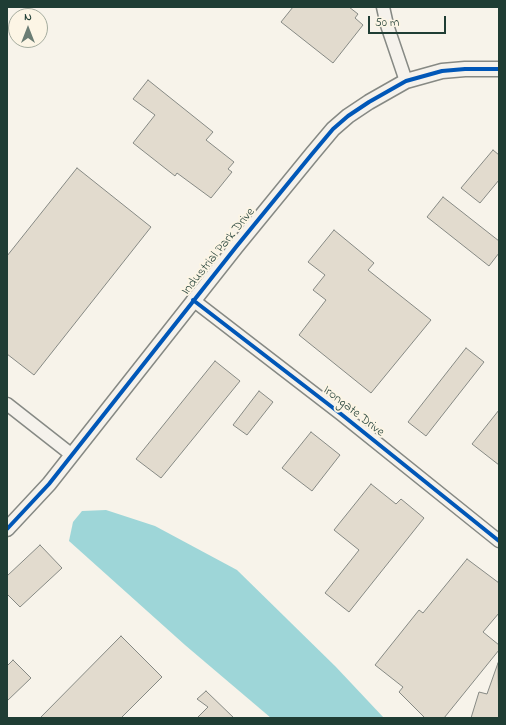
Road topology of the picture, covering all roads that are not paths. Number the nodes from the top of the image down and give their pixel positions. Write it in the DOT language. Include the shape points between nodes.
graph roads {
  1 [pos="383,7"];
  2 [pos="499,69"];
  3 [pos="406,81"];
  4 [pos="193,300"];
  5 [pos="7,404"];
  6 [pos="72,455"];
  7 [pos="7,529"];
  8 [pos="499,541"];
  1 -- 3 [label="street"];
  2 -- 3 [label="street, Industrial Park Drive" via="442,71"];
  3 -- 4 [label="street, Industrial Park Drive" via="369,102 333,129"];
  4 -- 6 [label="street, Industrial Park Drive"];
  4 -- 8 [label="street, Irongate Drive"];
  5 -- 6 [label="street"];
  6 -- 7 [label="street, Industrial Park Drive"];
}
